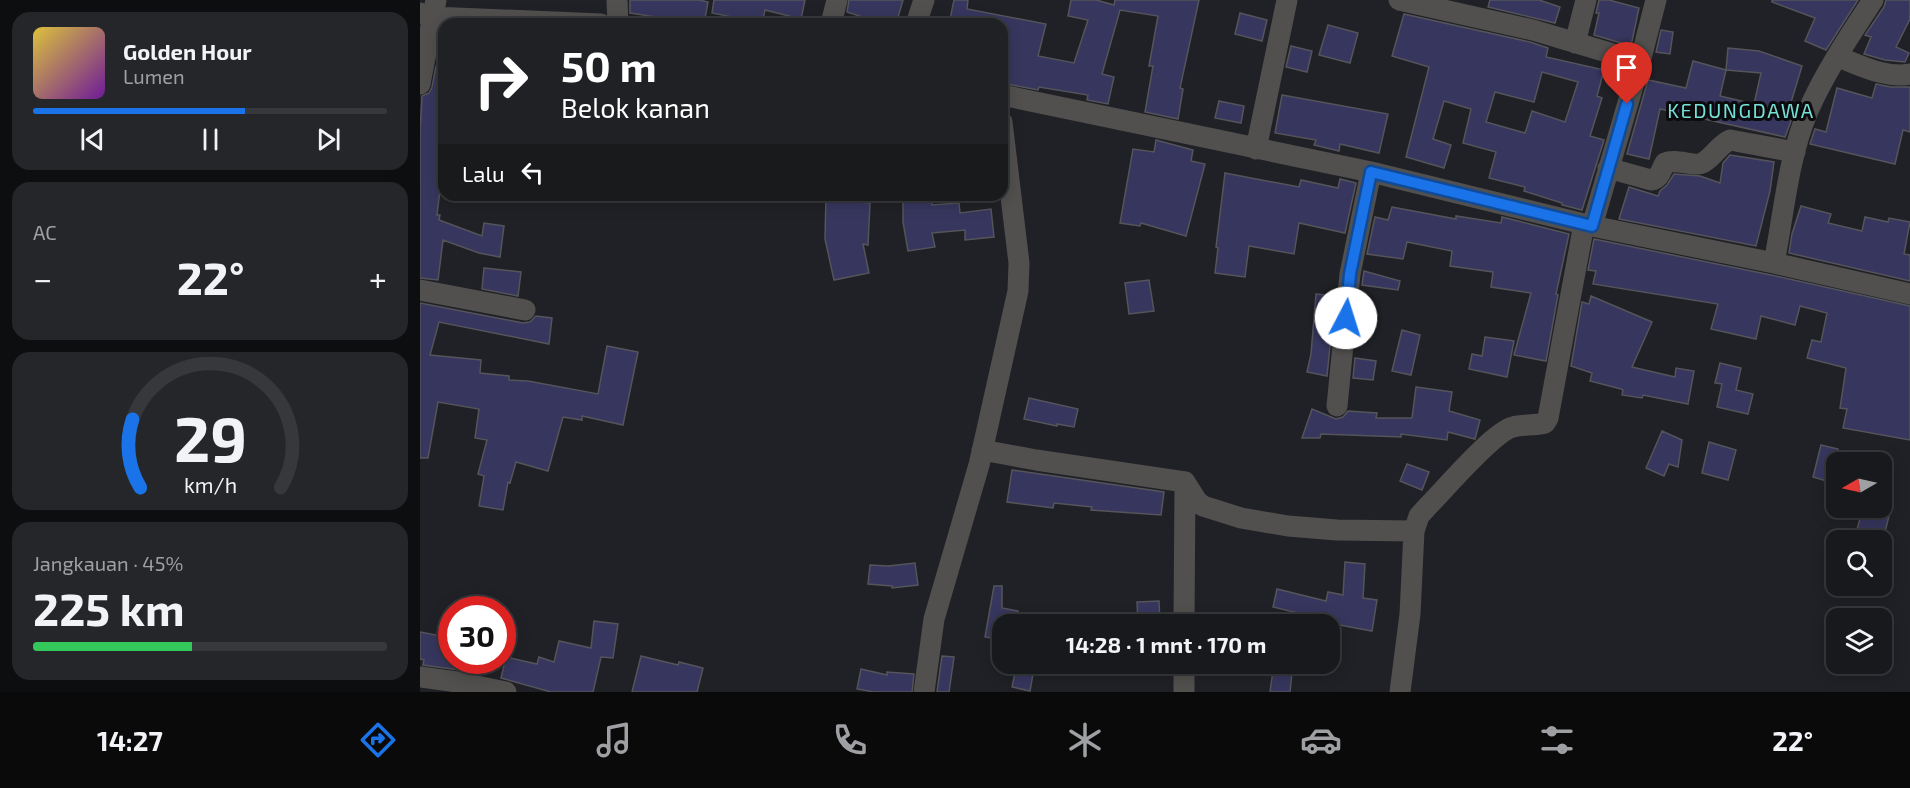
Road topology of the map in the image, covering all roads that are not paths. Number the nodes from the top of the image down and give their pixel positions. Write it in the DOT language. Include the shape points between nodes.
graph roads {
  1 [pos="617,0"];
  2 [pos="837,0"];
  3 [pos="924,0"];
  4 [pos="1287,0"];
  5 [pos="1399,0"];
  6 [pos="1586,0"];
  7 [pos="1656,0"];
  8 [pos="1873,0"];
  9 [pos="430,10"];
  10 [pos="528,18"];
  11 [pos="618,18"];
  12 [pos="832,18"];
  13 [pos="918,18"];
  14 [pos="1575,43"];
  15 [pos="1838,57"];
  16 [pos="1640,62"];
  17 [pos="1910,74"];
  18 [pos="420,84"];
  19 [pos="1008,96"];
  20 [pos="1256,149"];
  21 [pos="1795,152"];
  22 [pos="1608,168"];
  23 [pos="1008,172"];
  24 [pos="1371,172"];
  25 [pos="1588,225"];
  26 [pos="1774,262"];
  27 [pos="420,290"];
  28 [pos="1910,294"];
  29 [pos="525,310"];
  30 [pos="1337,406"];
  31 [pos="982,450"];
  32 [pos="1185,482"];
  33 [pos="1414,531"];
  34 [pos="1184,614"];
  35 [pos="1184,674"];
  36 [pos="420,677"];
  37 [pos="506,692"];
  38 [pos="924,692"];
  39 [pos="1184,692"];
  40 [pos="1400,692"];
  1 -- 11 [label="street"];
  2 -- 12 [label="street"];
  3 -- 13 [label="street"];
  4 -- 20 [label="street"];
  5 -- 14 [label="street"];
  6 -- 14 [label="street"];
  7 -- 16 [label="street"];
  8 -- 15 [label="street"];
  9 -- 10 [label="street"];
  9 -- 18 [label="street"];
  14 -- 16 [label="street"];
  15 -- 17 [label="street" via="1886,74"];
  15 -- 21 [label="street" via="1808,112"];
  16 -- 22 [label="street"];
  19 -- 20 [label="street"];
  20 -- 24 [label="street"];
  21 -- 22 [label="street" via="1730,140 1700,164 1665,163 1655,179"];
  21 -- 26 [label="street"];
  22 -- 25 [label="street"];
  23 -- 31 [label="street" via="1019,263 1018,291"];
  24 -- 25 [label="street"];
  24 -- 30 [label="street" via="1350,274"];
  25 -- 26 [label="street"];
  25 -- 33 [label="street" via="1548,418 1540,425 1512,427 1495,437 1419,516"];
  26 -- 28 [label="street"];
  27 -- 29 [label="street"];
  31 -- 32 [label="street"];
  31 -- 38 [label="street" via="934,619"];
  32 -- 33 [label="street" via="1203,506 1241,518 1337,530"];
  32 -- 34 [label="street"];
  33 -- 40 [label="street" via="1410,614"];
  35 -- 39 [label="street"];
  36 -- 37 [label="street"];
}
